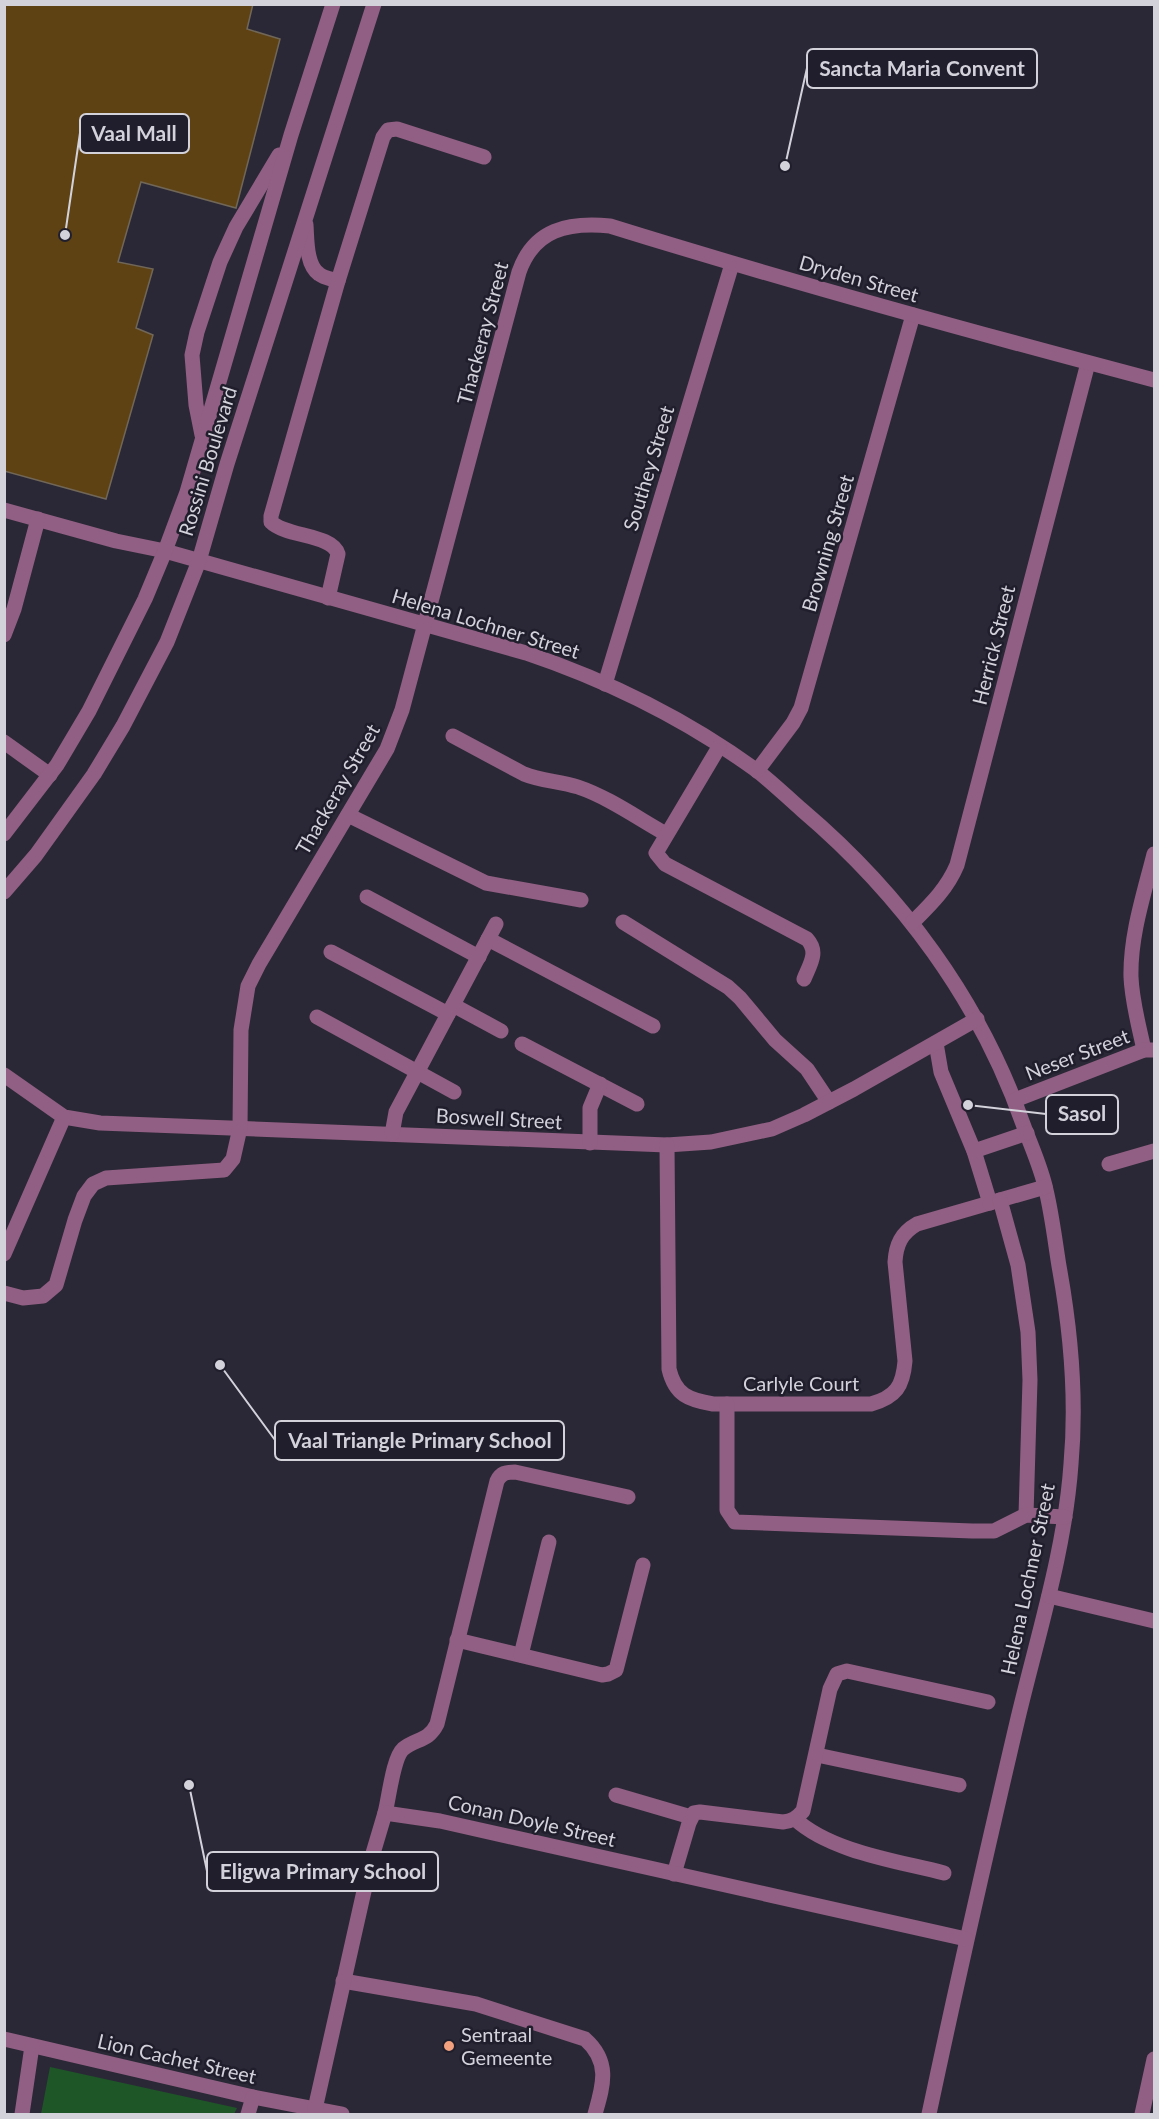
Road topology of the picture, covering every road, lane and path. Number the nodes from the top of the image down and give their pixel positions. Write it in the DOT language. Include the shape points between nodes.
graph roads {
  1 [pos="333,4"];
  2 [pos="374,4"];
  3 [pos="291,135"];
  4 [pos="484,157"];
  5 [pos="305,219"];
  6 [pos="553,232"];
  7 [pos="732,264"];
  8 [pos="338,281"];
  9 [pos="913,315"];
  10 [pos="1088,363"];
  11 [pos="1155,380"];
  12 [pos="202,438"];
  13 [pos="4,510"];
  14 [pos="38,519"];
  15 [pos="165,551"];
  16 [pos="199,561"];
  17 [pos="328,598"];
  18 [pos="425,626"];
  19 [pos="4,635"];
  20 [pos="605,684"];
  21 [pos="453,736"];
  22 [pos="4,742"];
  23 [pos="719,747"];
  24 [pos="757,771"];
  25 [pos="50,775"];
  26 [pos="348,815"];
  27 [pos="4,834"];
  28 [pos="666,834"];
  29 [pos="1155,854"];
  30 [pos="4,892"];
  31 [pos="367,897"];
  32 [pos="581,900"];
  33 [pos="622,922"];
  34 [pos="912,923"];
  35 [pos="496,924"];
  36 [pos="488,939"];
  37 [pos="331,952"];
  38 [pos="478,957"];
  39 [pos="804,978"];
  40 [pos="450,1010"];
  41 [pos="317,1017"];
  42 [pos="977,1019"];
  43 [pos="652,1026"];
  44 [pos="501,1031"];
  45 [pos="936,1043"];
  46 [pos="522,1044"];
  47 [pos="1150,1050"];
  48 [pos="417,1072"];
  49 [pos="4,1075"];
  50 [pos="600,1084"];
  51 [pos="454,1092"];
  52 [pos="1015,1100"];
  53 [pos="829,1102"];
  54 [pos="637,1104"];
  55 [pos="64,1117"];
  56 [pos="240,1128"];
  57 [pos="1027,1133"];
  58 [pos="392,1134"];
  59 [pos="590,1143"];
  60 [pos="667,1145"];
  61 [pos="974,1151"];
  62 [pos="1155,1151"];
  63 [pos="1109,1164"];
  64 [pos="1046,1187"];
  65 [pos="995,1202"];
  66 [pos="4,1254"];
  67 [pos="4,1293"];
  68 [pos="727,1404"];
  69 [pos="628,1497"];
  70 [pos="1026,1515"];
  71 [pos="1065,1517"];
  72 [pos="549,1542"];
  73 [pos="643,1565"];
  74 [pos="1049,1596"];
  75 [pos="1155,1621"];
  76 [pos="458,1640"];
  77 [pos="521,1655"];
  78 [pos="988,1702"];
  79 [pos="817,1755"];
  80 [pos="959,1785"];
  81 [pos="616,1795"];
  82 [pos="385,1813"];
  83 [pos="691,1816"];
  84 [pos="795,1819"];
  85 [pos="944,1873"];
  86 [pos="674,1874"];
  87 [pos="966,1939"];
  88 [pos="343,1981"];
  89 [pos="4,2039"];
  90 [pos="32,2046"];
  91 [pos="1155,2059"];
  92 [pos="253,2097"];
  93 [pos="315,2109"];
  94 [pos="22,2115"];
  95 [pos="248,2115"];
  96 [pos="342,2115"];
  97 [pos="595,2115"];
  98 [pos="929,2115"];
  99 [pos="1142,2115"];
  1 -- 3 [label="street, Rossini Boulevard"];
  2 -- 5 [label="street, Rossini Boulevard"];
  3 -- 12 [label="street, Rossini Boulevard"];
  3 -- 12 [label="street" via="236,227 197,332 192,356"];
  4 -- 8 [label="street" via="397,129 388,130"];
  5 -- 8 [label="street" via="314,268"];
  5 -- 16 [label="street, Rossini Boulevard"];
  6 -- 7 [label="street, Dryden Street" via="570,226 610,226"];
  6 -- 18 [label="street, Thackeray Street" via="530,249 519,272"];
  7 -- 9 [label="street, Dryden Street"];
  7 -- 20 [label="street, Southey Street"];
  8 -- 17 [label="street" via="271,516 271,522 280,528 328,543 337,550"];
  9 -- 10 [label="street, Dryden Street"];
  9 -- 24 [label="street, Browning Street" via="801,708"];
  10 -- 11 [label="street, Dryden Street"];
  10 -- 34 [label="street, Herrick Street" via="957,865 938,897"];
  12 -- 15 [label="street, Rossini Boulevard"];
  13 -- 14 [label="street, Helena Lochner Street"];
  14 -- 15 [label="street, Helena Lochner Street"];
  14 -- 19 [label="street"];
  15 -- 16 [label="street, Helena Lochner Street"];
  15 -- 25 [label="street, Rossini Boulevard" via="90,711"];
  16 -- 17 [label="street, Helena Lochner Street"];
  16 -- 30 [label="street, Rossini Boulevard" via="167,642 123,726 43,846"];
  17 -- 18 [label="street, Helena Lochner Street"];
  18 -- 20 [label="street, Helena Lochner Street" via="526,653"];
  18 -- 26 [label="street, Thackeray Street" via="387,749"];
  20 -- 23 [label="street, Helena Lochner Street"];
  21 -- 28 [label="street" via="535,779 587,791"];
  22 -- 25 [label="street"];
  23 -- 24 [label="street, Helena Lochner Street"];
  23 -- 28 [label="street"];
  24 -- 34 [label="street, Helena Lochner Street" via="869,872"];
  25 -- 27 [label="street, Rossini Boulevard"];
  26 -- 32 [label="street" via="486,883"];
  26 -- 56 [label="street, Thackeray Street" via="249,986 241,1030"];
  28 -- 39 [label="street" via="656,853 661,861 807,939 814,950"];
  29 -- 47 [label="street" via="1132,952 1131,977 1133,1001"];
  31 -- 38 [label="street"];
  33 -- 53 [label="street" via="728,987 807,1069"];
  34 -- 42 [label="street, Helena Lochner Street"];
  35 -- 36 [label="street"];
  36 -- 38 [label="street"];
  36 -- 43 [label="street"];
  37 -- 40 [label="street"];
  38 -- 40 [label="street"];
  40 -- 44 [label="street"];
  40 -- 48 [label="street"];
  41 -- 48 [label="street"];
  42 -- 45 [label="street, Boswell Street"];
  42 -- 52 [label="street, Helena Lochner Street"];
  45 -- 53 [label="street, Boswell Street"];
  45 -- 61 [label="street" via="941,1072"];
  46 -- 50 [label="street"];
  47 -- 52 [label="street, Neser Street"];
  48 -- 51 [label="street"];
  48 -- 58 [label="street" via="396,1112"];
  49 -- 55 [label="street, Boswell Street"];
  50 -- 54 [label="street"];
  50 -- 59 [label="street" via="590,1108"];
  52 -- 57 [label="street, Helena Lochner Street"];
  53 -- 60 [label="street, Boswell Street" via="763,1131 711,1142"];
  55 -- 56 [label="street, Boswell Street" via="100,1123"];
  55 -- 66 [label="street"];
  56 -- 58 [label="street, Boswell Street"];
  56 -- 67 [label="street, Thackeray Street" via="233,1159 224,1170 106,1178 93,1184 75,1220 56,1285 43,1296 23,1298"];
  57 -- 61 [label="street"];
  57 -- 64 [label="street, Helena Lochner Street"];
  58 -- 59 [label="street, Boswell Street"];
  59 -- 60 [label="street, Boswell Street"];
  60 -- 68 [label="street, Carlyle Court" via="669,1369 683,1395 701,1402"];
  61 -- 65 [label="street"];
  62 -- 63 [label="street"];
  64 -- 65 [label="street, Carlyle Court"];
  64 -- 71 [label="street, Helena Lochner Street" via="1073,1365 1072,1463"];
  65 -- 68 [label="street, Carlyle Court" via="917,1224 900,1239 895,1262 905,1361 904,1376 893,1394 871,1404"];
  65 -- 70 [label="street" via="1018,1265 1028,1332"];
  68 -- 70 [label="street" via="727,1510 735,1522 994,1531"];
  69 -- 76 [label="street" via="515,1472 500,1476"];
  70 -- 71 [label="street"];
  71 -- 74 [label="street, Helena Lochner Street"];
  72 -- 77 [label="street"];
  73 -- 77 [label="street" via="616,1670 602,1675"];
  74 -- 75 [label="street"];
  74 -- 87 [label="street, Helena Lochner Street"];
  76 -- 77 [label="street"];
  76 -- 82 [label="street" via="436,1724 430,1735 399,1755"];
  78 -- 79 [label="street" via="841,1671 830,1689"];
  79 -- 80 [label="street"];
  79 -- 84 [label="street" via="802,1811"];
  81 -- 83 [label="street"];
  82 -- 86 [label="street, Conan Doyle Street" via="440,1821"];
  82 -- 88 [label="street"];
  83 -- 84 [label="street" via="700,1812 783,1822"];
  83 -- 86 [label="street"];
  84 -- 85 [label="street" via="838,1845"];
  86 -- 87 [label="street, Conan Doyle Street"];
  87 -- 98 [label="street, Helena Lochner Street"];
  88 -- 93 [label="street"];
  88 -- 97 [label="street" via="476,2004 585,2039 597,2053 604,2072"];
  89 -- 90 [label="street, Lion Cachet Street"];
  90 -- 92 [label="street, Lion Cachet Street"];
  90 -- 94 [label="street"];
  91 -- 99 [label="street"];
  92 -- 93 [label="street, Lion Cachet Street"];
  92 -- 95 [label="street"];
  93 -- 96 [label="street, Lion Cachet Street"];
}
